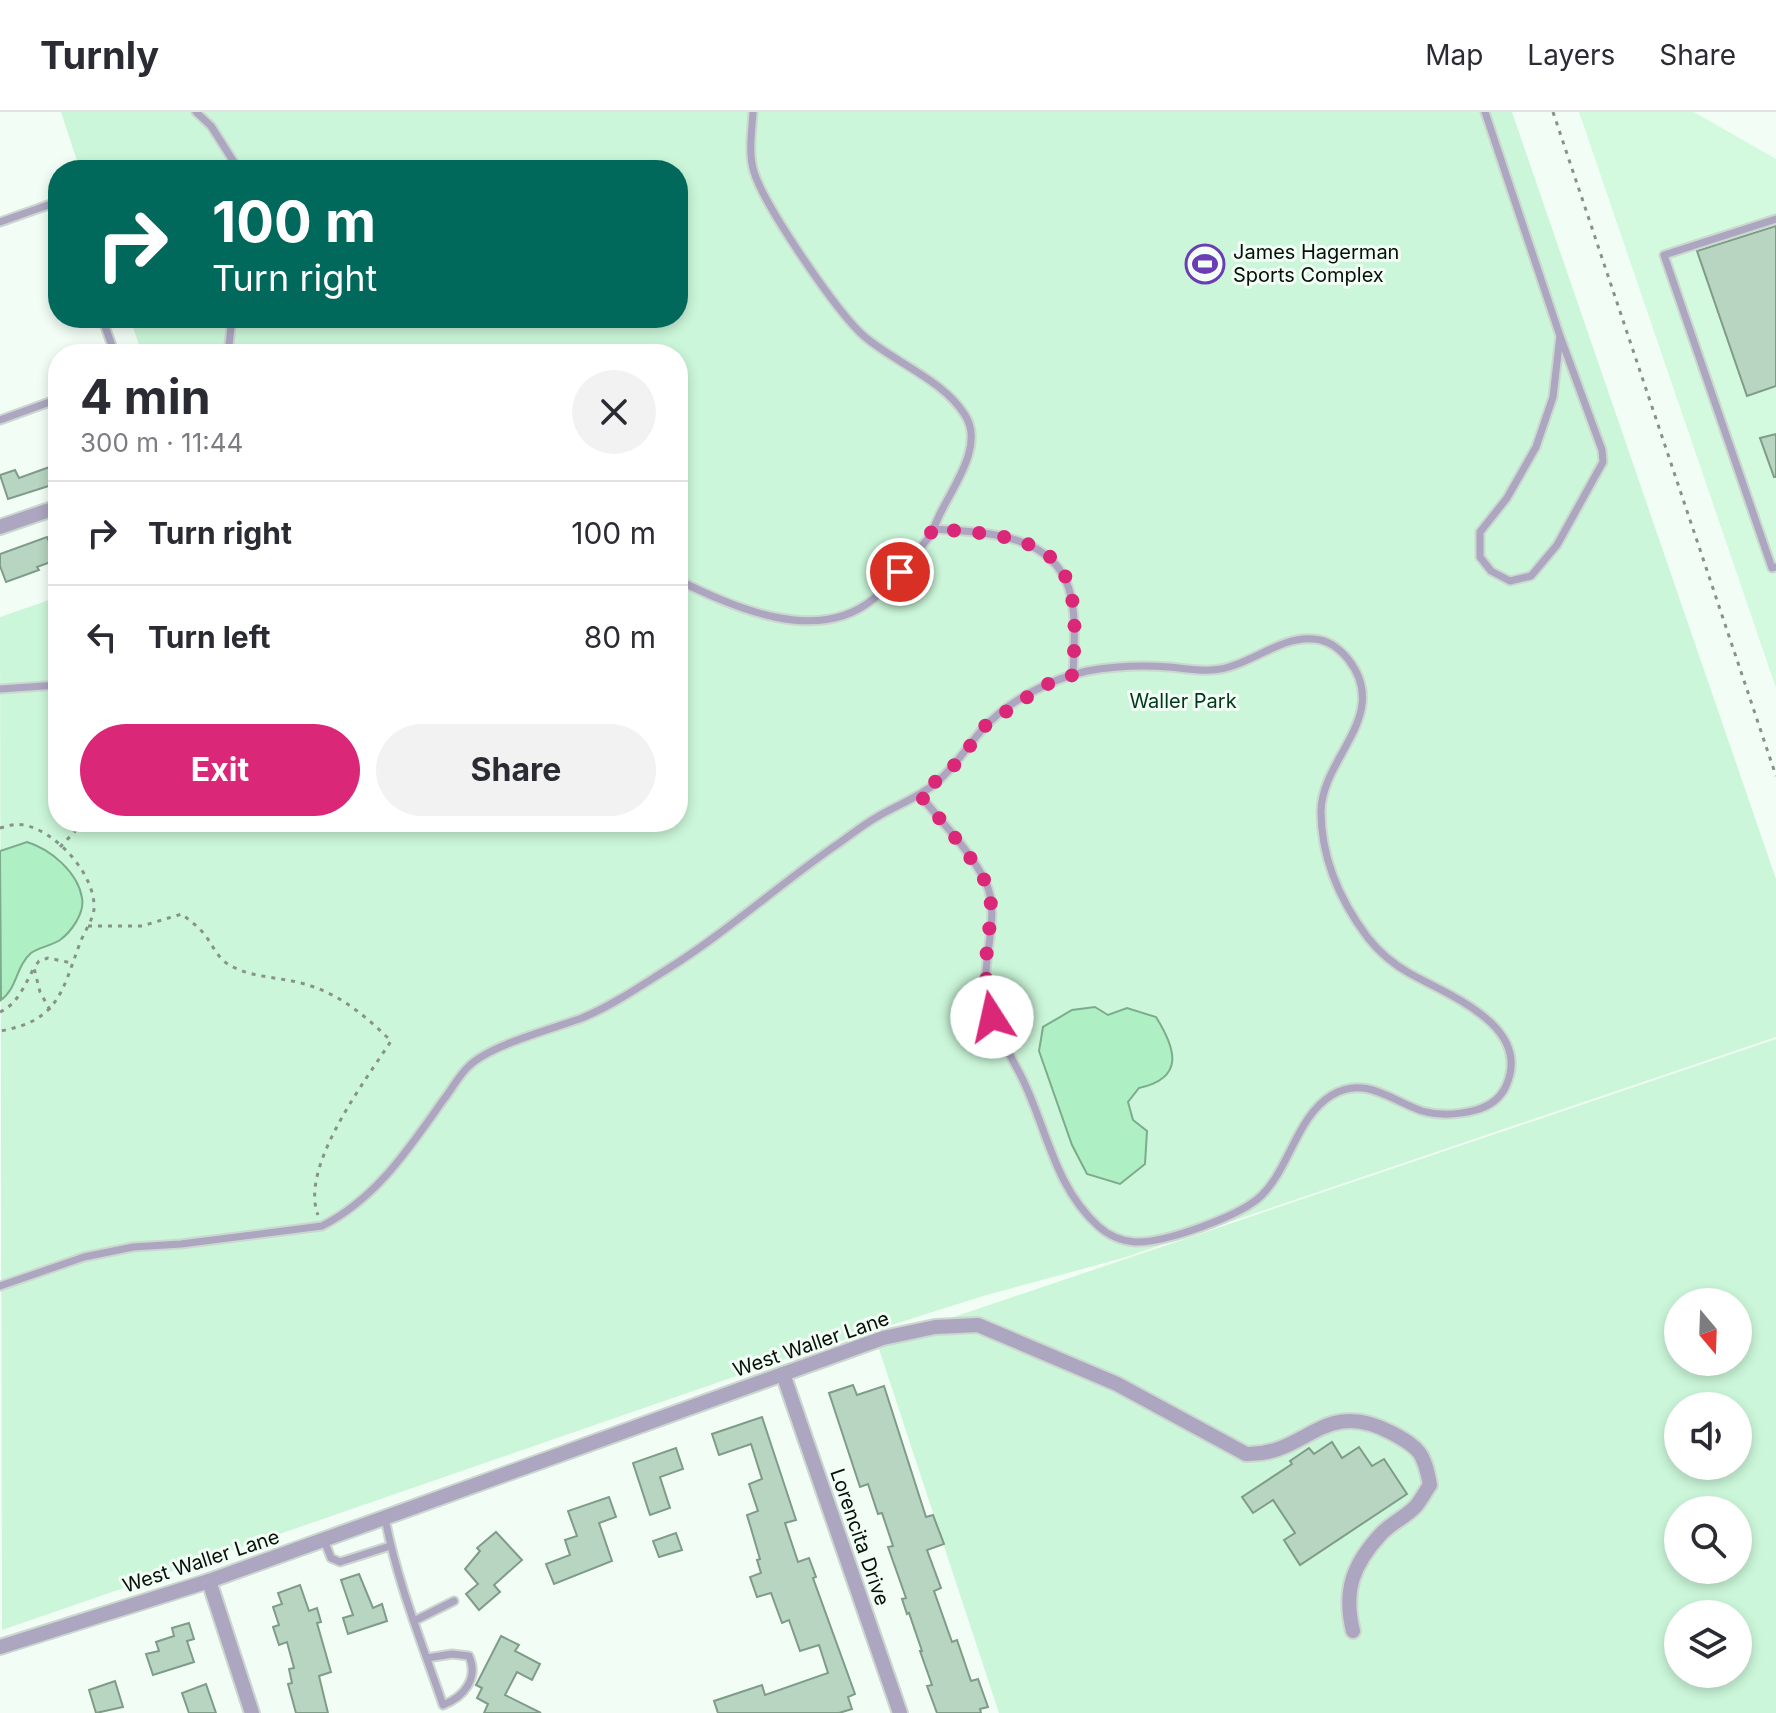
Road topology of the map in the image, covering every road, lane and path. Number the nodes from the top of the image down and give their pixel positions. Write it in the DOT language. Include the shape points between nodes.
graph roads {
  1 [pos="196,112"];
  2 [pos="753,112"];
  3 [pos="1485,112"];
  4 [pos="1553,112"];
  5 [pos="233,160"];
  6 [pos="48,207"];
  7 [pos="1776,219"];
  8 [pos="0,222"];
  9 [pos="1560,336"];
  10 [pos="48,403"];
  11 [pos="0,420"];
  12 [pos="48,510"];
  13 [pos="0,527"];
  14 [pos="933,529"];
  15 [pos="1776,567"];
  16 [pos="688,584"];
  17 [pos="1073,675"];
  18 [pos="48,686"];
  19 [pos="0,689"];
  20 [pos="1776,776"];
  21 [pos="920,795"];
  22 [pos="0,828"];
  23 [pos="74,832"];
  24 [pos="60,847"];
  25 [pos="88,926"];
  26 [pos="73,963"];
  27 [pos="34,968"];
  28 [pos="50,1010"];
  29 [pos="0,1012"];
  30 [pos="0,1031"];
  31 [pos="322,1226"];
  32 [pos="0,1286"];
  33 [pos="783,1374"];
  34 [pos="385,1518"];
  35 [pos="324,1540"];
  36 [pos="390,1546"];
  37 [pos="209,1581"];
  38 [pos="454,1601"];
  39 [pos="414,1621"];
  40 [pos="1353,1631"];
  41 [pos="0,1647"];
  42 [pos="427,1658"];
  43 [pos="252,1713"];
  44 [pos="900,1713"];
  1 -- 5 [label="lane"];
  2 -- 14 [label="lane" via="754,171 777,218 846,317 865,337 928,379 966,416 969,452"];
  3 -- 9 [label="lane"];
  4 -- 20 [label="path"];
  6 -- 8 [label="lane"];
  7 -- 15 [label="lane" via="1664,255 1772,568"];
  9 -- 9 [label="lane" via="1553,397 1536,447 1480,532 1480,557 1491,571 1510,581 1531,576 1557,545 1603,462"];
  10 -- 11 [label="lane"];
  12 -- 13 [label="street"];
  14 -- 16 [label="lane" via="889,586 842,616 792,620"];
  14 -- 17 [label="lane" via="1003,536 1050,557 1070,592"];
  17 -- 21 [label="lane" via="1045,685 985,726 958,762"];
  17 -- 21 [label="lane" via="1134,665 1215,671 1307,638 1337,647 1360,679 1363,700 1360,721 1324,790 1328,859 1347,907 1380,954 1496,1026 1511,1067 1505,1090 1492,1105 1450,1115 1415,1109 1376,1090 1344,1089 1325,1098 1257,1201 1220,1220 1158,1240 1134,1242 1104,1232 1063,1179 992,1017 985,973 989,890"];
  18 -- 19 [label="lane"];
  21 -- 31 [label="lane" via="880,814 661,974 590,1014 475,1061 389,1174 364,1200"];
  22 -- 24 [label="path" via="27,825 50,835"];
  23 -- 24 [label="path"];
  24 -- 25 [label="path" via="89,882 94,910"];
  25 -- 26 [label="path"];
  25 -- 31 [label="path" via="142,926 182,914 233,968 332,995 391,1041 341,1119 320,1164 315,1208"];
  26 -- 27 [label="path" via="48,958"];
  26 -- 28 [label="path"];
  27 -- 28 [label="path"];
  27 -- 29 [label="path" via="19,996"];
  28 -- 30 [label="path"];
  31 -- 32 [label="lane" via="133,1247 84,1257"];
  33 -- 34 [label="street, West Waller Lane"];
  33 -- 40 [label="street, West Waller Lane" via="883,1338 978,1325 1117,1384 1246,1454 1289,1446 1322,1426 1346,1420 1383,1428 1416,1446 1430,1485 1416,1506 1381,1533 1349,1583"];
  33 -- 44 [label="street, Lorencita Drive"];
  34 -- 35 [label="street, West Waller Lane"];
  34 -- 36 [label="lane"];
  35 -- 36 [label="lane" via="331,1558 340,1562"];
  35 -- 37 [label="street, West Waller Lane"];
  36 -- 39 [label="lane"];
  37 -- 41 [label="street, West Waller Lane"];
  37 -- 43 [label="street"];
  38 -- 39 [label="lane"];
  39 -- 42 [label="lane"];
  42 -- 42 [label="lane" via="443,1705 457,1700 470,1682 474,1667 469,1656"];
}
